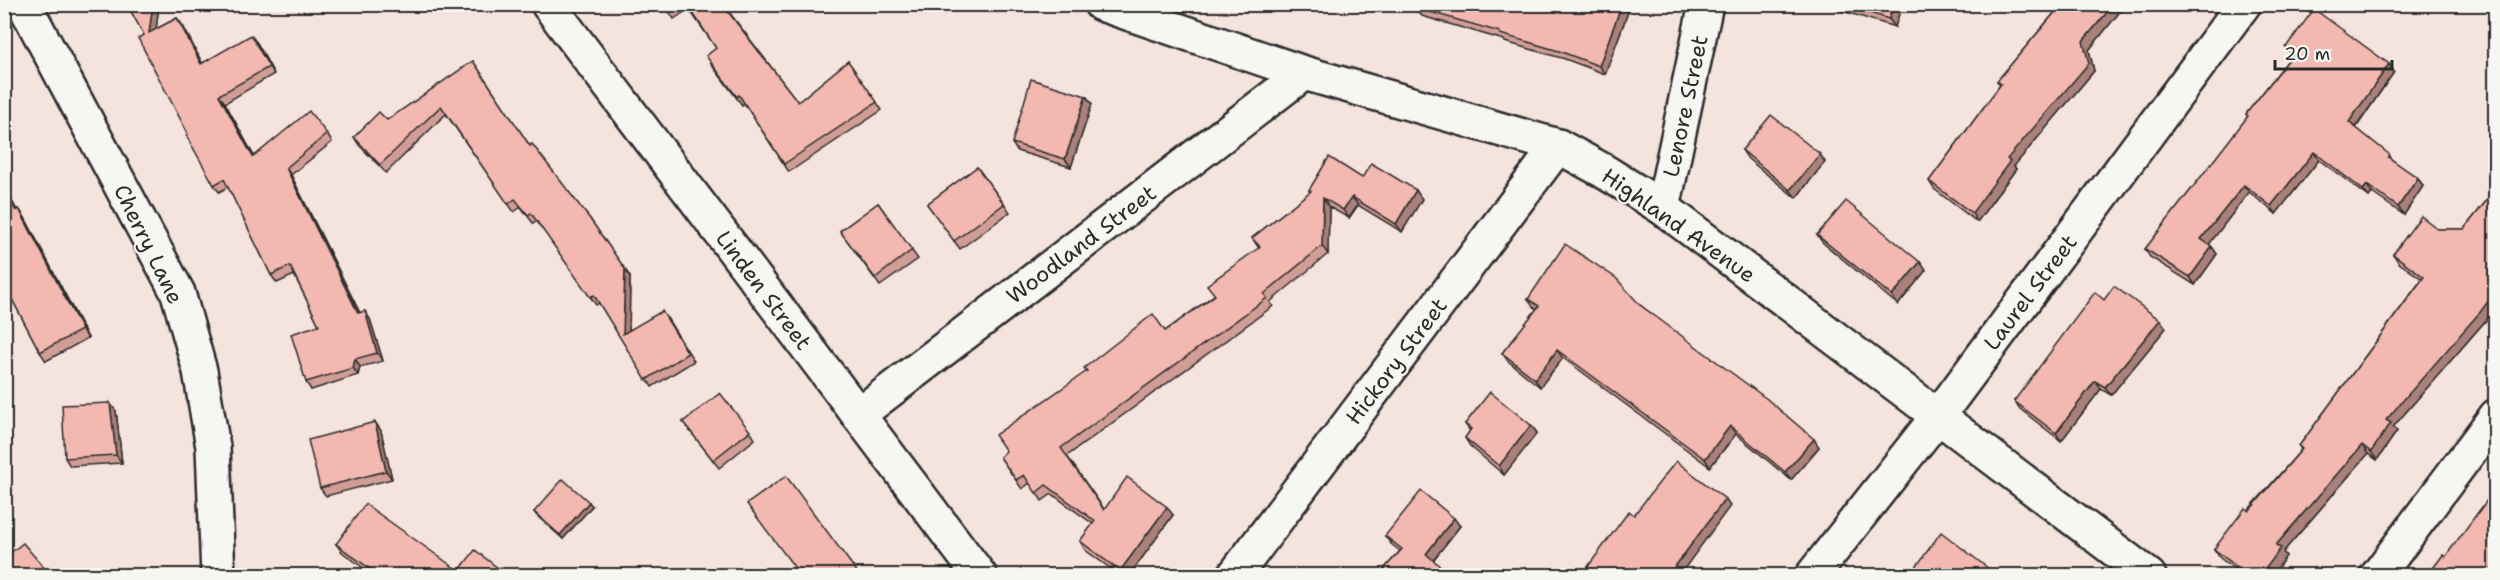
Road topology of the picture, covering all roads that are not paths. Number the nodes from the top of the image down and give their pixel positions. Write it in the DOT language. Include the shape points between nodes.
graph roads {
  1 [pos="24,4"];
  2 [pos="548,4"];
  3 [pos="1101,4"];
  4 [pos="1706,4"];
  5 [pos="2244,4"];
  6 [pos="1304,73"];
  7 [pos="1558,146"];
  8 [pos="1663,208"];
  9 [pos="858,415"];
  10 [pos="1938,416"];
  11 [pos="2496,416"];
  12 [pos="218,576"];
  13 [pos="980,576"];
  14 [pos="1234,576"];
  15 [pos="1812,576"];
  16 [pos="2149,576"];
  17 [pos="2377,576"];
  1 -- 12 [label="street, Cherry Lane" via="178,293 200,371 213,447"];
  2 -- 9 [label="street, Linden Street"];
  3 -- 6 [label="street, Highland Avenue"];
  4 -- 8 [label="street, Lenore Street"];
  5 -- 10 [label="street, Laurel Street"];
  6 -- 7 [label="street, Highland Avenue"];
  6 -- 9 [label="street, Woodland Street"];
  7 -- 8 [label="street, Highland Avenue"];
  7 -- 14 [label="street, Hickory Street"];
  8 -- 10 [label="street, Highland Avenue"];
  9 -- 13 [label="street, Linden Street"];
  10 -- 15 [label="street, Laurel Street"];
  10 -- 16 [label="street, Highland Avenue"];
  11 -- 17 [label="street"];
}
